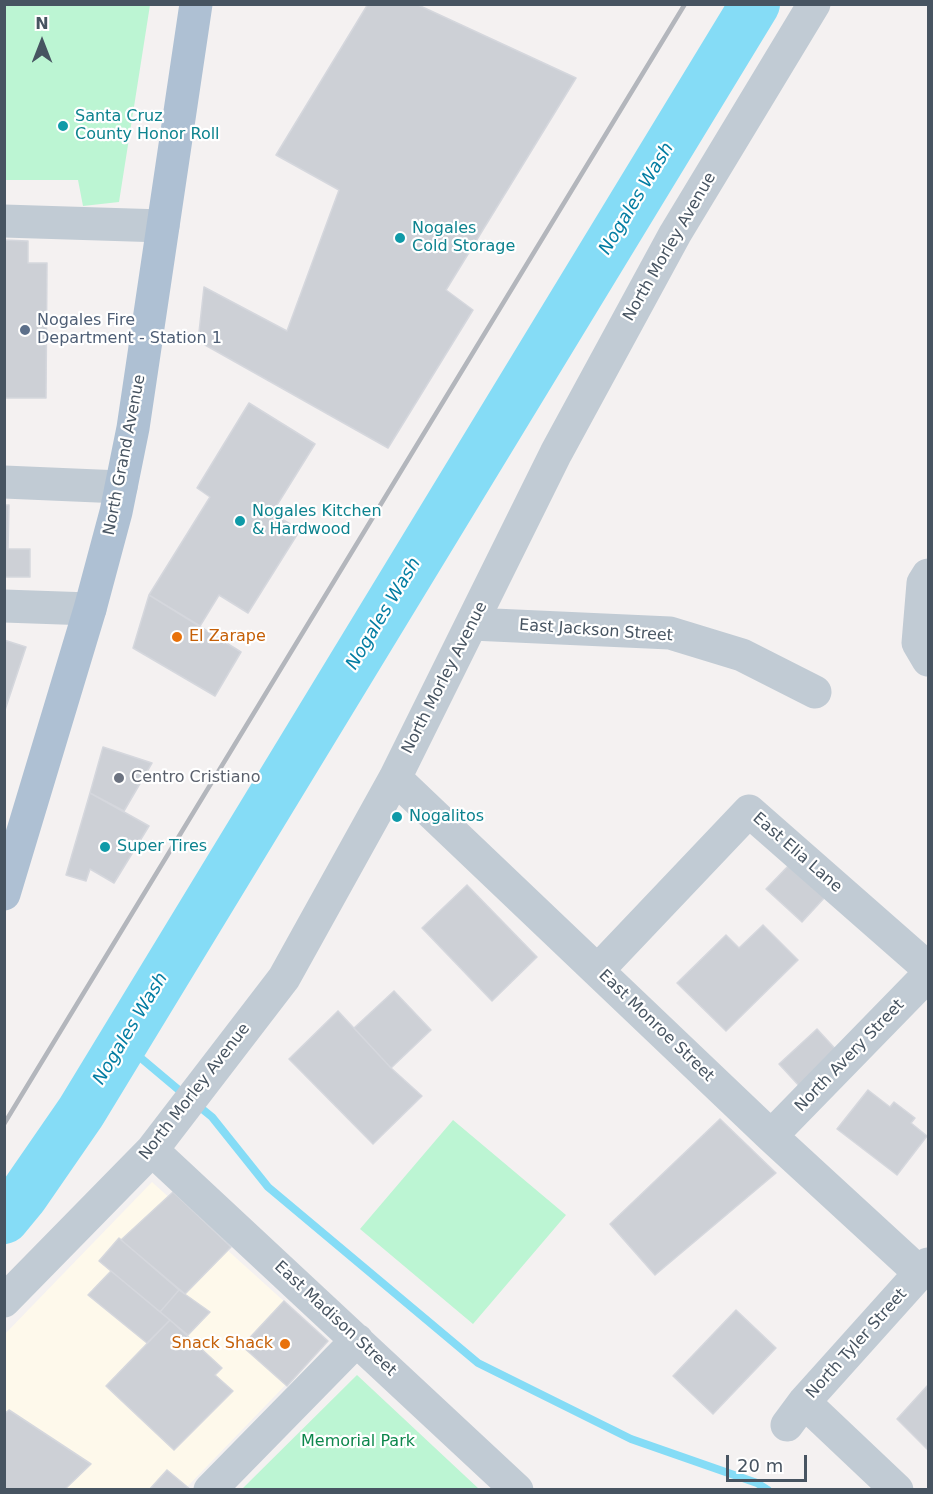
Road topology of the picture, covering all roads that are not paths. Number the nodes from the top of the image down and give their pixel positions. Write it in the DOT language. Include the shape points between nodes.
graph roads {
  1 [pos="196,4"];
  2 [pos="814,4"];
  3 [pos="4,221"];
  4 [pos="163,226"];
  5 [pos="4,482"];
  6 [pos="121,487"];
  7 [pos="928,574"];
  8 [pos="4,606"];
  9 [pos="90,609"];
  10 [pos="472,624"];
  11 [pos="928,660"];
  12 [pos="815,692"];
  13 [pos="395,778"];
  14 [pos="4,894"];
  15 [pos="928,968"];
  16 [pos="598,970"];
  17 [pos="928,975"];
  18 [pos="771,1136"];
  19 [pos="152,1150"];
  20 [pos="924,1269"];
  21 [pos="4,1301"];
  22 [pos="357,1340"];
  23 [pos="210,1490"];
  24 [pos="517,1490"];
  25 [pos="897,1490"];
  1 -- 4 [label="main road, North Grand Avenue"];
  2 -- 10 [label="street, North Morley Avenue" via="675,234 556,453"];
  3 -- 4 [label="street"];
  4 -- 6 [label="main road, North Grand Avenue"];
  5 -- 6 [label="street"];
  6 -- 9 [label="main road, North Grand Avenue"];
  7 -- 11 [label="street" via="923,583 918,643"];
  8 -- 9 [label="street"];
  9 -- 14 [label="main road, North Grand Avenue"];
  10 -- 12 [label="street, East Jackson Street" via="670,633 742,655"];
  10 -- 13 [label="street, North Morley Avenue"];
  13 -- 16 [label="street, East Monroe Street"];
  13 -- 19 [label="street, North Morley Avenue" via="284,978"];
  15 -- 16 [label="street, East Elia Lane" via="749,811"];
  16 -- 18 [label="street, East Monroe Street"];
  17 -- 18 [label="street, North Avery Street"];
  18 -- 20 [label="street, East Monroe Street"];
  19 -- 21 [label="street, North Morley Avenue"];
  19 -- 22 [label="street, East Madison Street"];
  20 -- 25 [label="street, North Tyler Street" via="796,1414"];
  22 -- 23 [label="street"];
  22 -- 24 [label="street, East Madison Street"];
}
